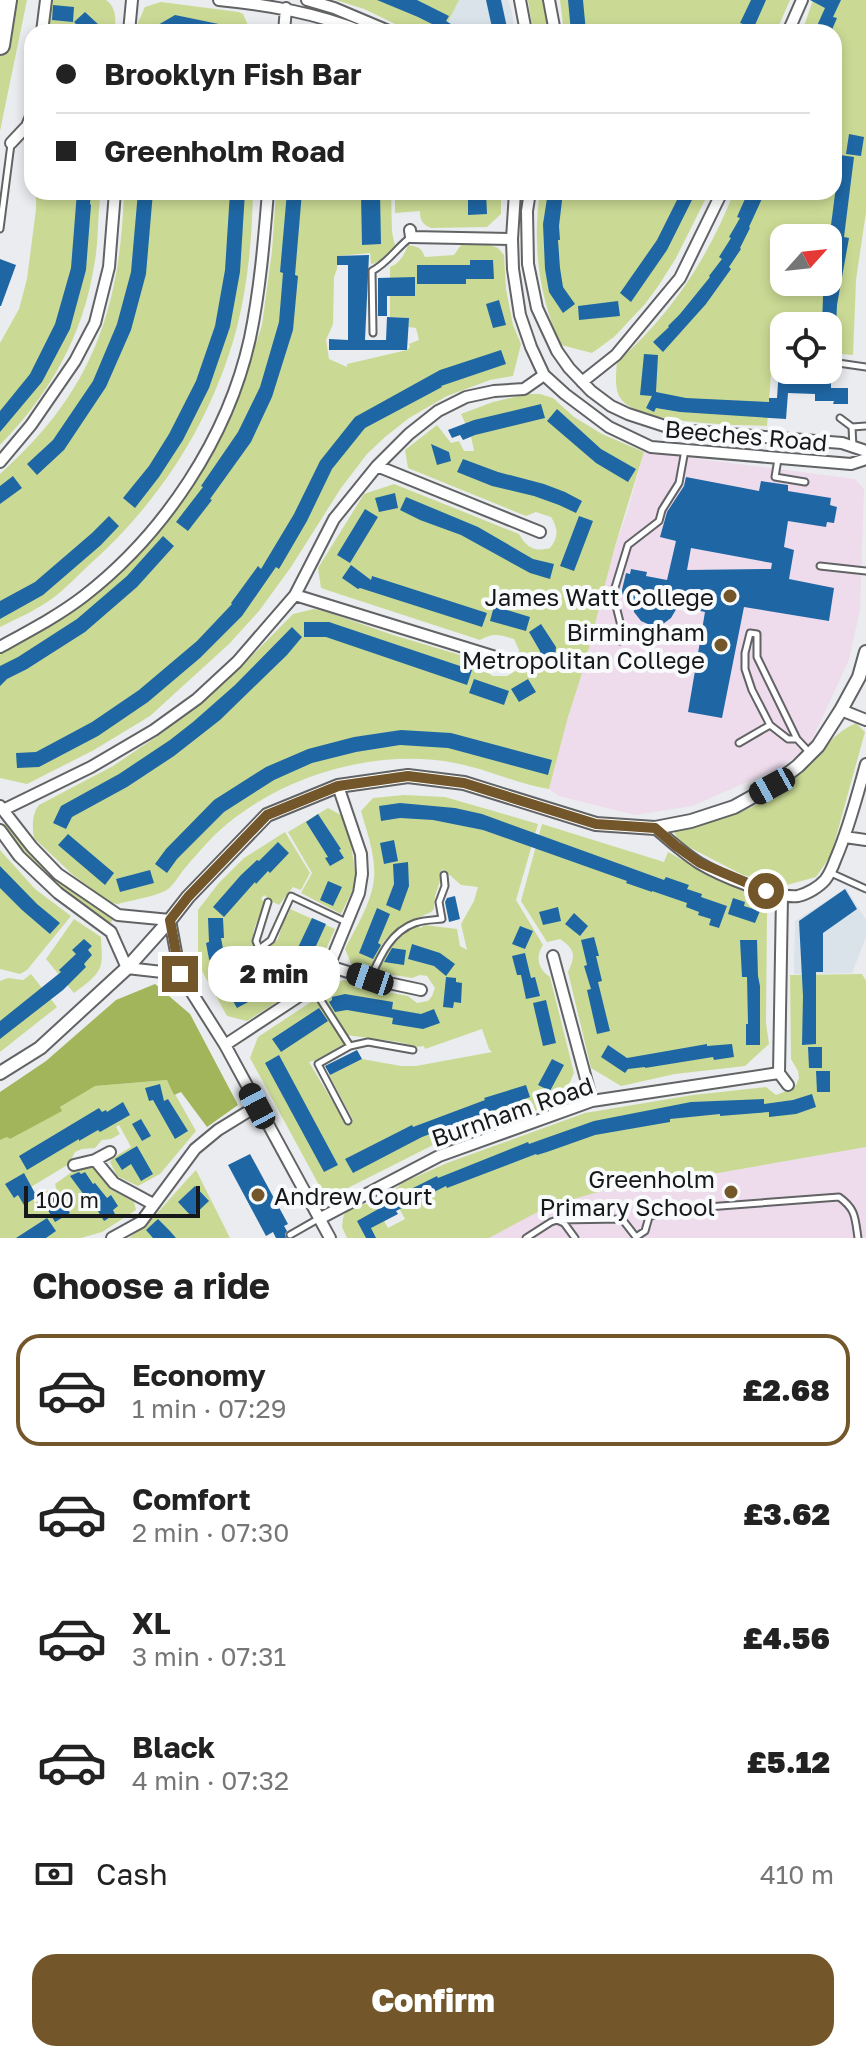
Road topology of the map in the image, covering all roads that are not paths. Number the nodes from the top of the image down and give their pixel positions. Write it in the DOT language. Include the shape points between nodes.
graph roads {
  1 [pos="7,0"];
  2 [pos="46,0"];
  3 [pos="132,0"];
  4 [pos="219,0"];
  5 [pos="307,0"];
  6 [pos="520,0"];
  7 [pos="549,0"];
  8 [pos="802,0"];
  9 [pos="262,2"];
  10 [pos="293,6"];
  11 [pos="43,24"];
  12 [pos="130,24"];
  13 [pos="343,24"];
  14 [pos="372,24"];
  15 [pos="524,24"];
  16 [pos="554,24"];
  17 [pos="792,24"];
  18 [pos="0,45"];
  19 [pos="24,129"];
  20 [pos="11,143"];
  21 [pos="114,200"];
  22 [pos="267,200"];
  23 [pos="514,200"];
  24 [pos="529,200"];
  25 [pos="718,200"];
  26 [pos="0,229"];
  27 [pos="410,233"];
  28 [pos="512,239"];
  29 [pos="373,333"];
  30 [pos="842,364"];
  31 [pos="866,367"];
  32 [pos="544,375"];
  33 [pos="582,382"];
  34 [pos="840,418"];
  35 [pos="866,426"];
  36 [pos="852,427"];
  37 [pos="853,448"];
  38 [pos="686,449"];
  39 [pos="866,451"];
  40 [pos="778,458"];
  41 [pos="866,459"];
  42 [pos="0,462"];
  43 [pos="377,466"];
  44 [pos="805,482"];
  45 [pos="540,532"];
  46 [pos="820,566"];
  47 [pos="866,571"];
  48 [pos="295,595"];
  49 [pos="620,641"];
  50 [pos="0,647"];
  51 [pos="866,652"];
  52 [pos="502,659"];
  53 [pos="841,710"];
  54 [pos="866,720"];
  55 [pos="770,725"];
  56 [pos="797,739"];
  57 [pos="739,743"];
  58 [pos="810,754"];
  59 [pos="866,764"];
  60 [pos="338,786"];
  61 [pos="1,809"];
  62 [pos="655,828"];
  63 [pos="0,830"];
  64 [pos="845,837"];
  65 [pos="866,840"];
  66 [pos="830,872"];
  67 [pos="444,875"];
  68 [pos="866,889"];
  69 [pos="782,896"];
  70 [pos="268,902"];
  71 [pos="118,915"];
  72 [pos="170,920"];
  73 [pos="347,922"];
  74 [pos="111,932"];
  75 [pos="259,949"];
  76 [pos="553,956"];
  77 [pos="329,966"];
  78 [pos="127,968"];
  79 [pos="180,974"];
  80 [pos="370,979"];
  81 [pos="313,987"];
  82 [pos="421,990"];
  83 [pos="291,1003"];
  84 [pos="225,1045"];
  85 [pos="350,1046"];
  86 [pos="413,1050"];
  87 [pos="0,1073"];
  88 [pos="779,1073"];
  89 [pos="788,1085"];
  90 [pos="592,1101"];
  91 [pos="257,1106"];
  92 [pos="348,1121"];
  93 [pos="110,1152"];
  94 [pos="95,1160"];
  95 [pos="74,1165"];
  96 [pos="153,1204"];
  97 [pos="319,1219"];
  98 [pos="557,1220"];
  99 [pos="290,1235"];
  100 [pos="115,1237"];
  101 [pos="636,1237"];
  102 [pos="330,1238"];
  103 [pos="526,1238"];
  104 [pos="575,1238"];
  105 [pos="858,1238"];
  1 -- 18 [label="highway"];
  2 -- 11 [label="street"];
  3 -- 12 [label="street"];
  4 -- 9 [label="street"];
  5 -- 14 [label="street"];
  6 -- 15 [label="street"];
  7 -- 16 [label="street"];
  8 -- 17 [label="street"];
  9 -- 10 [label="street"];
  10 -- 13 [label="street"];
  19 -- 20 [label="street"];
  20 -- 26 [label="lane"];
  21 -- 42 [label="street" via="109,267 95,323 75,361"];
  22 -- 50 [label="street" via="249,340 211,444 156,526 122,563 83,596"];
  23 -- 28 [label="street, Beeches Road"];
  24 -- 33 [label="street, Beeches Road" via="528,264 537,308 557,351"];
  25 -- 33 [label="street" via="680,278 616,355"];
  27 -- 28 [label="street"];
  27 -- 29 [label="lane" via="385,264 372,271"];
  28 -- 32 [label="street, Beeches Road" via="520,315"];
  30 -- 31 [label="lane"];
  32 -- 38 [label="street, Beeches Road" via="609,427 651,447"];
  32 -- 43 [label="street" via="524,389 466,397 438,411"];
  33 -- 37 [label="street, Beeches Road" via="611,406 677,430"];
  34 -- 36 [label="lane"];
  35 -- 36 [label="lane"];
  36 -- 37 [label="lane"];
  37 -- 39 [label="street, Beeches Road"];
  38 -- 40 [label="street, Beeches Road"];
  38 -- 49 [label="lane" via="679,483 659,521 628,545 613,594"];
  40 -- 41 [label="street, Beeches Road" via="851,464"];
  40 -- 44 [label="lane" via="775,477"];
  43 -- 45 [label="street"];
  43 -- 48 [label="street" via="334,519"];
  46 -- 47 [label="lane"];
  48 -- 52 [label="street"];
  48 -- 61 [label="street" via="197,699 91,767"];
  51 -- 53 [label="street"];
  53 -- 54 [label="street"];
  53 -- 58 [label="street"];
  55 -- 56 [label="lane" via="788,739"];
  55 -- 56 [label="lane" via="745,669 750,633 757,634 757,657"];
  55 -- 57 [label="lane"];
  56 -- 58 [label="lane"];
  58 -- 62 [label="street" via="772,786 734,807"];
  59 -- 64 [label="street"];
  60 -- 62 [label="street" via="408,776 464,783 596,824"];
  60 -- 72 [label="street" via="267,815"];
  60 -- 73 [label="street" via="361,854 359,893"];
  61 -- 71 [label="street" via="58,874"];
  62 -- 69 [label="street" via="700,863"];
  63 -- 74 [label="street" via="58,893"];
  64 -- 65 [label="street"];
  64 -- 66 [label="street"];
  66 -- 68 [label="lane"];
  66 -- 69 [label="street" via="813,890"];
  67 -- 80 [label="lane" via="442,919 415,923 386,944"];
  69 -- 88 [label="street"];
  70 -- 75 [label="lane" via="256,941"];
  71 -- 72 [label="street"];
  71 -- 74 [label="street" via="118,927"];
  72 -- 78 [label="street"];
  72 -- 79 [label="street"];
  73 -- 75 [label="lane" via="291,896 271,940"];
  73 -- 77 [label="street"];
  74 -- 78 [label="street"];
  75 -- 83 [label="lane"];
  76 -- 90 [label="street"];
  77 -- 80 [label="street"];
  77 -- 81 [label="street"];
  78 -- 79 [label="street"];
  78 -- 87 [label="street" via="40,1048"];
  79 -- 84 [label="street"];
  80 -- 82 [label="street"];
  81 -- 83 [label="street"];
  81 -- 85 [label="lane"];
  83 -- 84 [label="street"];
  84 -- 91 [label="street"];
  85 -- 86 [label="lane" via="368,1042"];
  85 -- 92 [label="lane" via="318,1064"];
  88 -- 89 [label="street"];
  88 -- 90 [label="street, Burnham Road"];
  90 -- 97 [label="street, Burnham Road" via="439,1156"];
  91 -- 96 [label="street" via="195,1149"];
  91 -- 97 [label="street"];
  93 -- 94 [label="street"];
  94 -- 95 [label="street"];
  94 -- 96 [label="street" via="114,1183"];
  96 -- 100 [label="street" via="141,1222"];
  97 -- 99 [label="lane"];
  97 -- 102 [label="street"];
  98 -- 101 [label="lane" via="622,1219"];
  98 -- 103 [label="lane"];
  98 -- 104 [label="lane"];
  101 -- 105 [label="lane" via="645,1231 649,1217 667,1210 839,1197 850,1204"];
}
